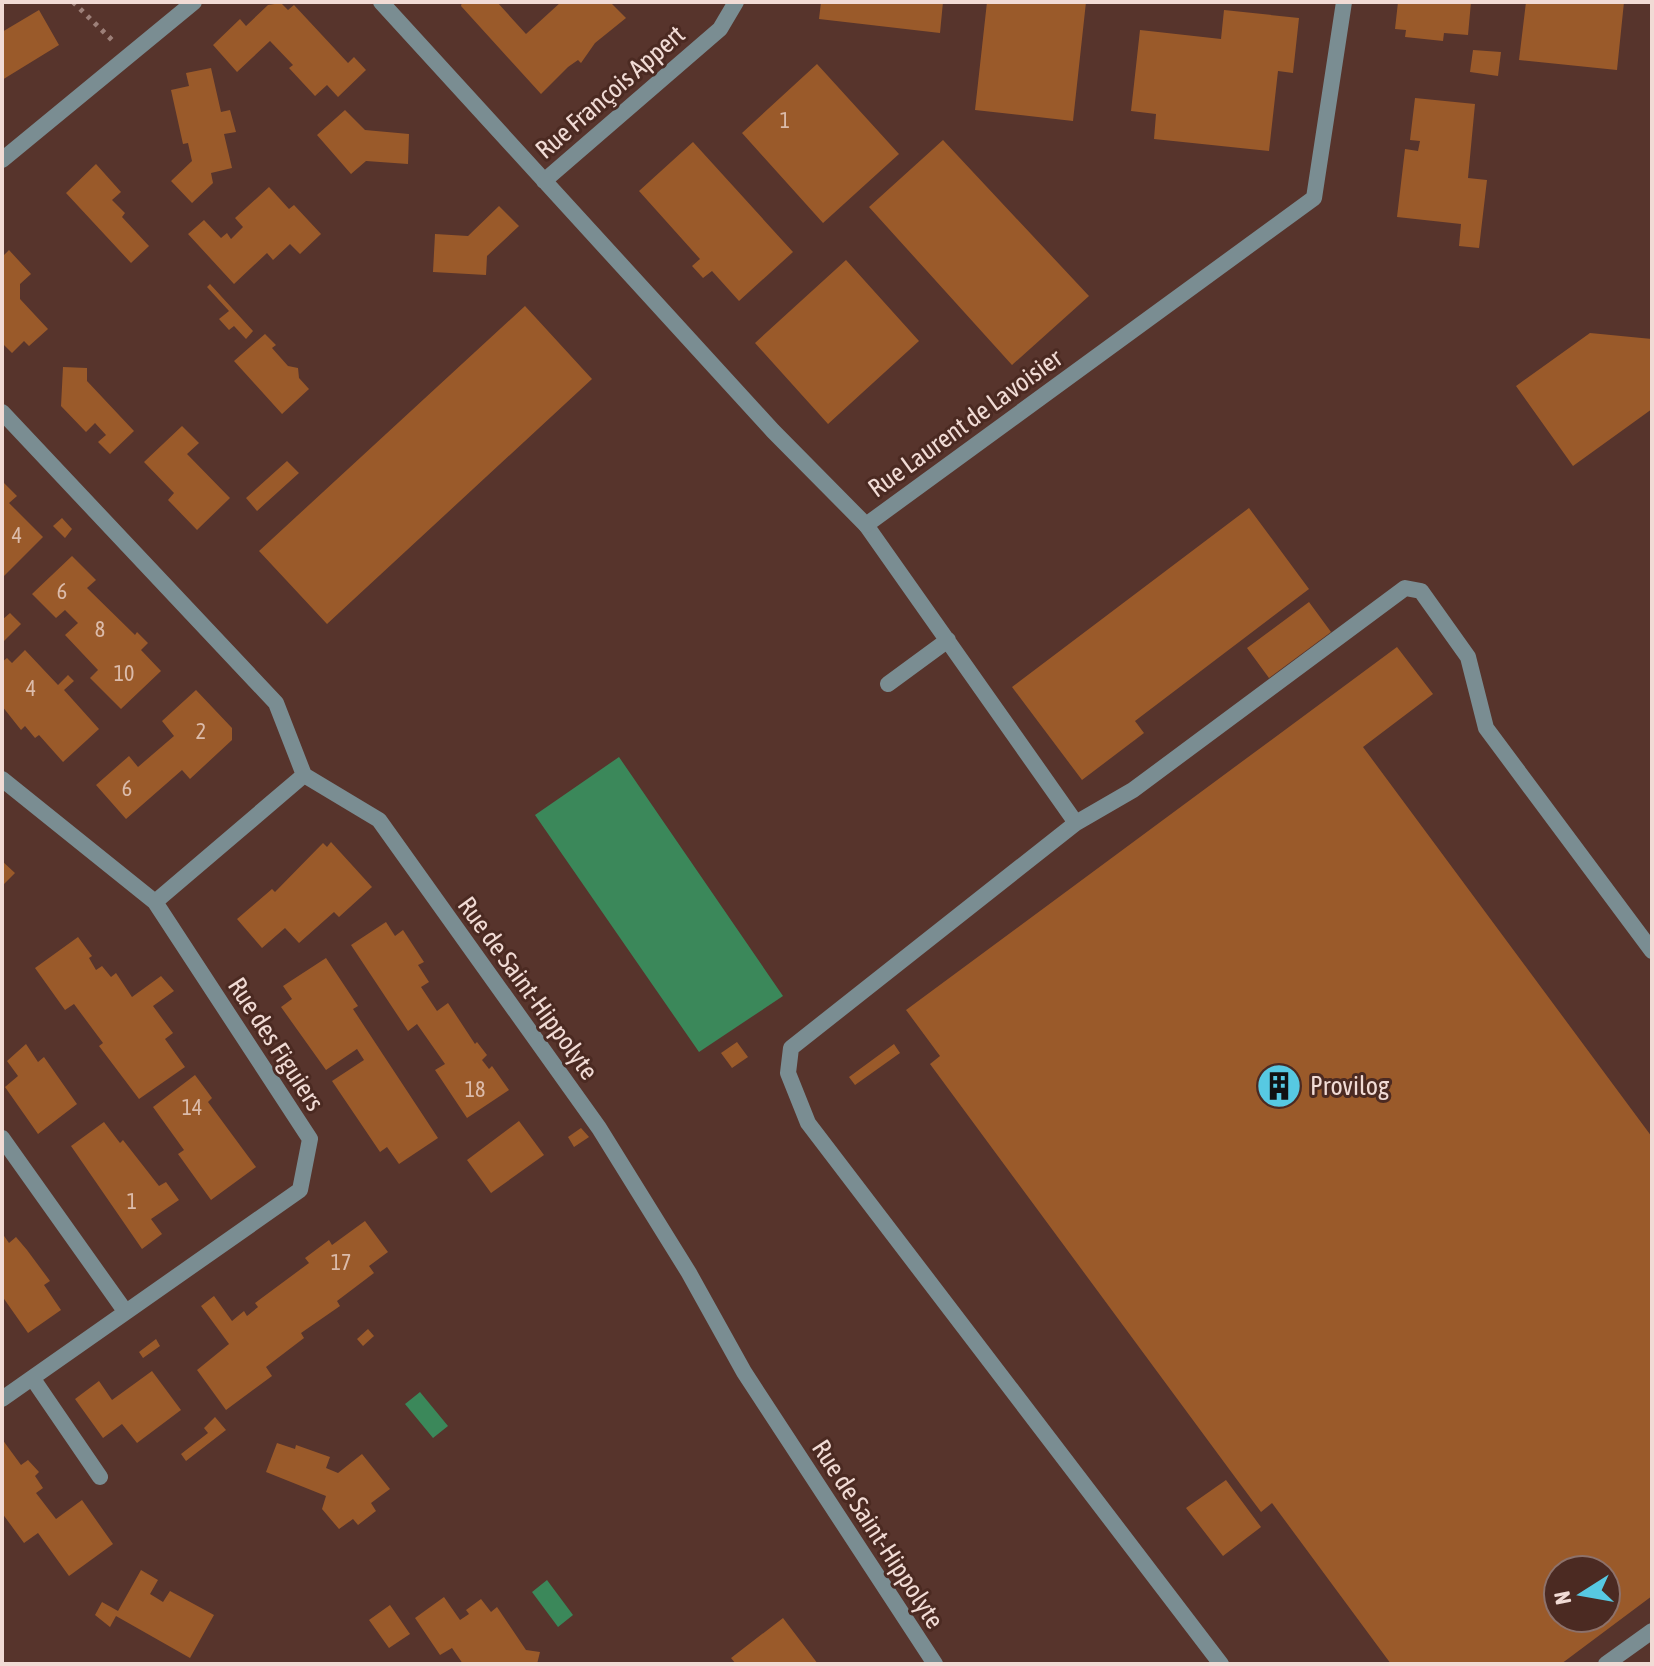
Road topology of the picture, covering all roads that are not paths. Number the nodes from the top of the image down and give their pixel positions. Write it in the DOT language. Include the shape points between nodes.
graph roads {
  1 [pos="194,2"];
  2 [pos="381,2"];
  3 [pos="736,2"];
  4 [pos="1344,2"];
  5 [pos="2,160"];
  6 [pos="544,181"];
  7 [pos="2,412"];
  8 [pos="866,525"];
  9 [pos="948,640"];
  10 [pos="888,684"];
  11 [pos="304,775"];
  12 [pos="2,779"];
  13 [pos="1076,823"];
  14 [pos="155,902"];
  15 [pos="1652,951"];
  16 [pos="2,1138"];
  17 [pos="125,1311"];
  18 [pos="33,1379"];
  19 [pos="2,1399"];
  20 [pos="100,1477"];
  21 [pos="1652,1631"];
  22 [pos="935,1664"];
  23 [pos="1221,1664"];
  24 [pos="1606,1664"];
  1 -- 5 [label="street"];
  2 -- 6 [label="street, Rue Laurent de Lavoisier"];
  3 -- 6 [label="street, Rue François Appert" via="720,29"];
  4 -- 8 [label="street, Rue Laurent de Lavoisier" via="1314,198"];
  6 -- 8 [label="street, Rue Laurent de Lavoisier"];
  7 -- 11 [label="street" via="276,703"];
  8 -- 9 [label="street"];
  9 -- 10 [label="street"];
  9 -- 13 [label="street"];
  11 -- 14 [label="street"];
  11 -- 22 [label="street, Rue de Saint-Hippolyte" via="379,820 599,1128 744,1372"];
  12 -- 14 [label="street, Rue des Figuiers"];
  13 -- 15 [label="street" via="1133,790 1405,588 1421,591 1468,657 1486,728"];
  13 -- 23 [label="street" via="791,1048 788,1073 808,1123"];
  14 -- 17 [label="street, Rue des Figuiers" via="310,1139 300,1190"];
  16 -- 17 [label="street"];
  17 -- 18 [label="street, Rue des Figuiers"];
  18 -- 19 [label="street, Rue des Figuiers"];
  18 -- 20 [label="street"];
  21 -- 24 [label="street"];
}
